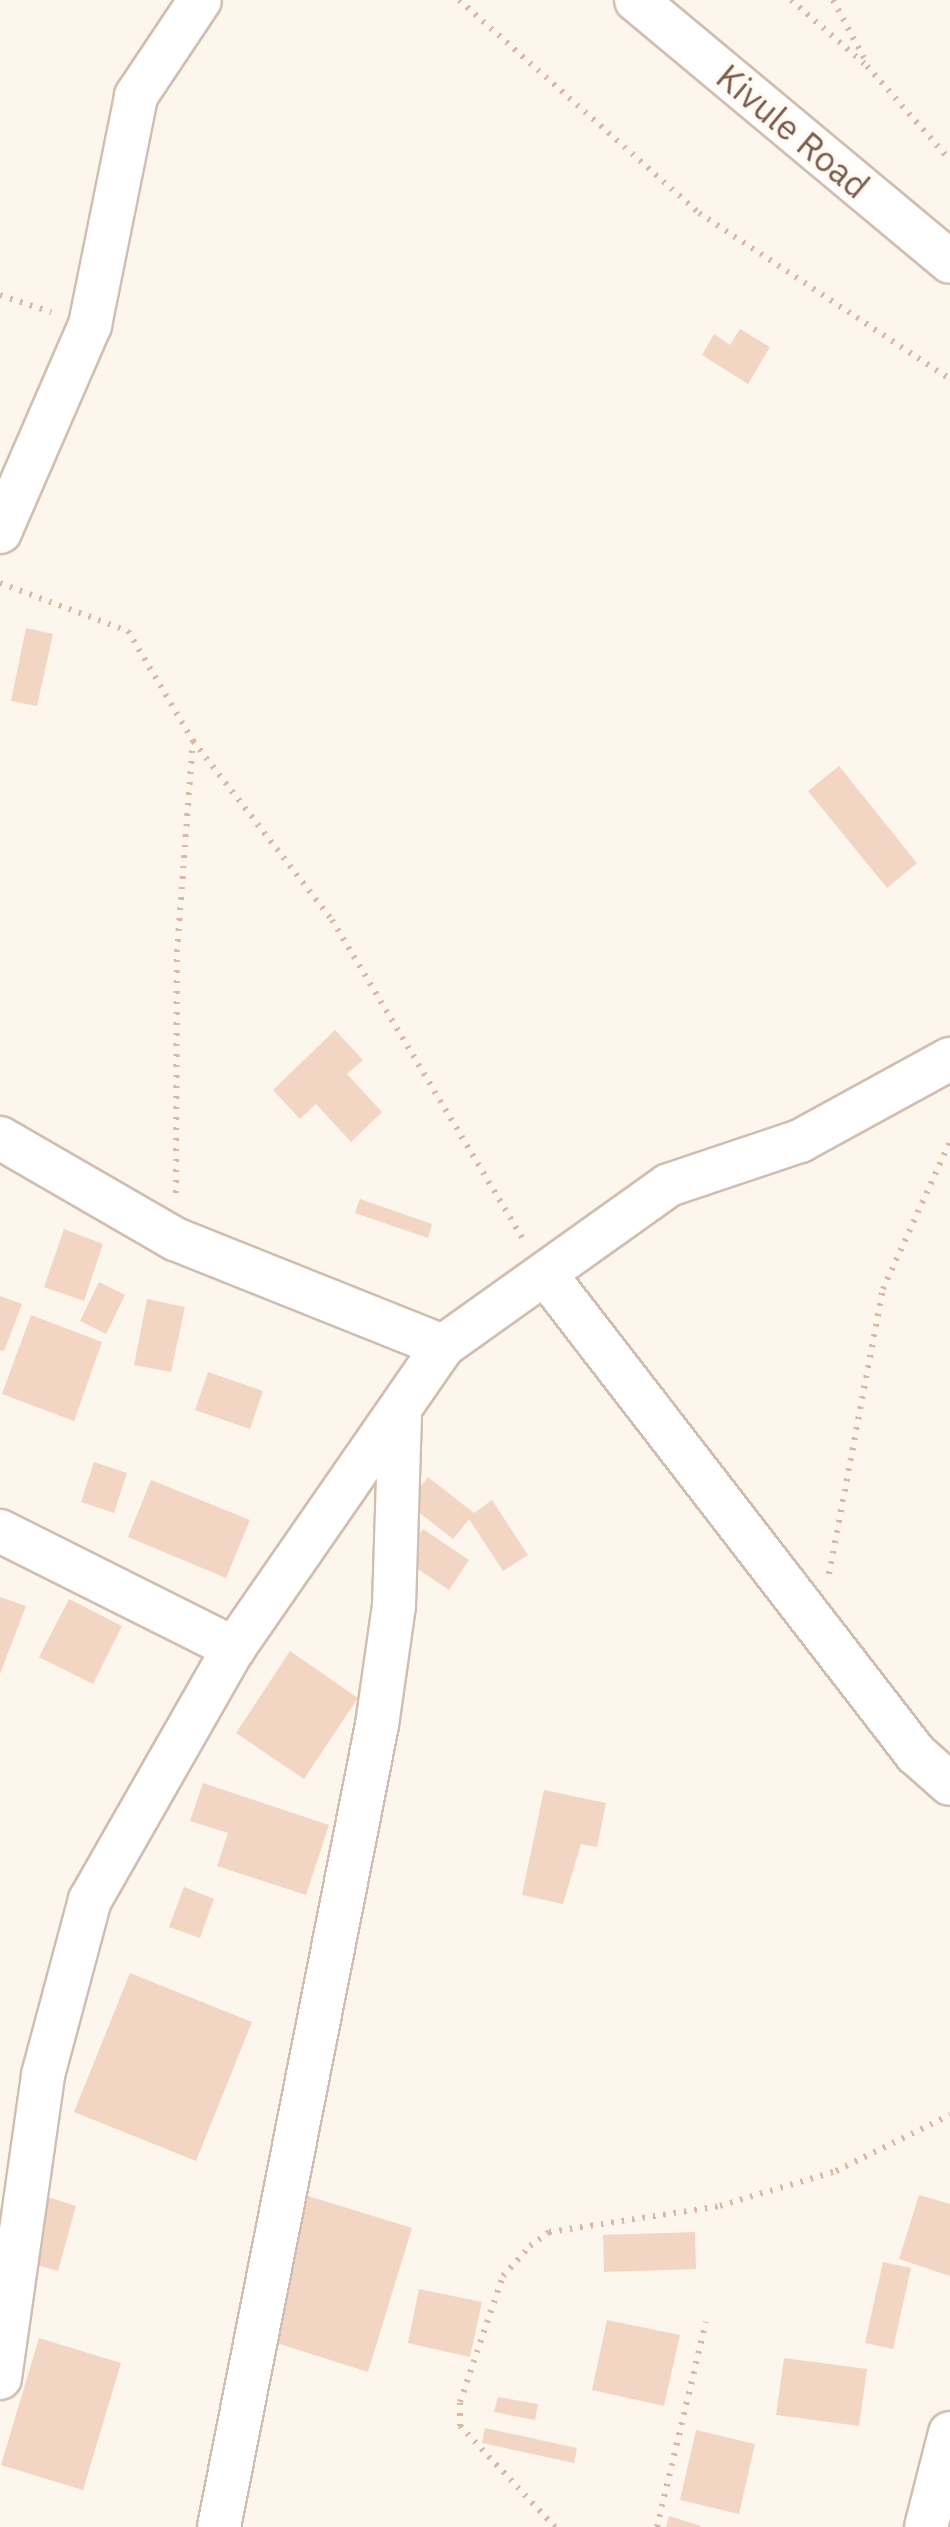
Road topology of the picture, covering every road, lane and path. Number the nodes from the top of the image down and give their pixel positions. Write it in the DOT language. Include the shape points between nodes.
graph roads {
  1 [pos="200,0"];
  2 [pos="460,0"];
  3 [pos="636,0"];
  4 [pos="791,0"];
  5 [pos="833,0"];
  6 [pos="868,66"];
  7 [pos="950,160"];
  8 [pos="950,262"];
  9 [pos="0,295"];
  10 [pos="90,325"];
  11 [pos="950,380"];
  12 [pos="0,532"];
  13 [pos="0,583"];
  14 [pos="193,741"];
  15 [pos="950,1058"];
  16 [pos="0,1138"];
  17 [pos="950,1141"];
  18 [pos="175,1239"];
  19 [pos="546,1275"];
  20 [pos="443,1346"];
  21 [pos="400,1412"];
  22 [pos="0,1531"];
  23 [pos="819,1630"];
  24 [pos="234,1648"];
  25 [pos="950,1784"];
  26 [pos="950,2115"];
  27 [pos="706,2322"];
  28 [pos="0,2378"];
  29 [pos="950,2433"];
  30 [pos="219,2527"];
  31 [pos="555,2527"];
  32 [pos="657,2527"];
  33 [pos="926,2527"];
  1 -- 10 [label="street" via="136,96"];
  2 -- 11 [label="path" via="699,213"];
  3 -- 8 [label="street, Kivule Road"];
  4 -- 6 [label="path"];
  5 -- 6 [label="path"];
  6 -- 7 [label="path"];
  9 -- 10 [label="path"];
  10 -- 12 [label="street"];
  13 -- 14 [label="path" via="128,631"];
  14 -- 18 [label="path" via="177,952"];
  14 -- 19 [label="path" via="332,920"];
  15 -- 19 [label="street" via="800,1142 669,1184"];
  16 -- 18 [label="street"];
  17 -- 23 [label="path" via="883,1289"];
  18 -- 20 [label="street"];
  19 -- 20 [label="street"];
  19 -- 23 [label="street"];
  20 -- 21 [label="street"];
  21 -- 24 [label="street"];
  21 -- 30 [label="street" via="394,1605 377,1725"];
  22 -- 24 [label="street"];
  23 -- 25 [label="street"];
  24 -- 28 [label="street" via="90,1900 43,2075"];
  26 -- 31 [label="path" via="836,2171 720,2206 549,2232 530,2246 503,2276 460,2402 460,2426"];
  27 -- 32 [label="path"];
  29 -- 33 [label="street"];
}
